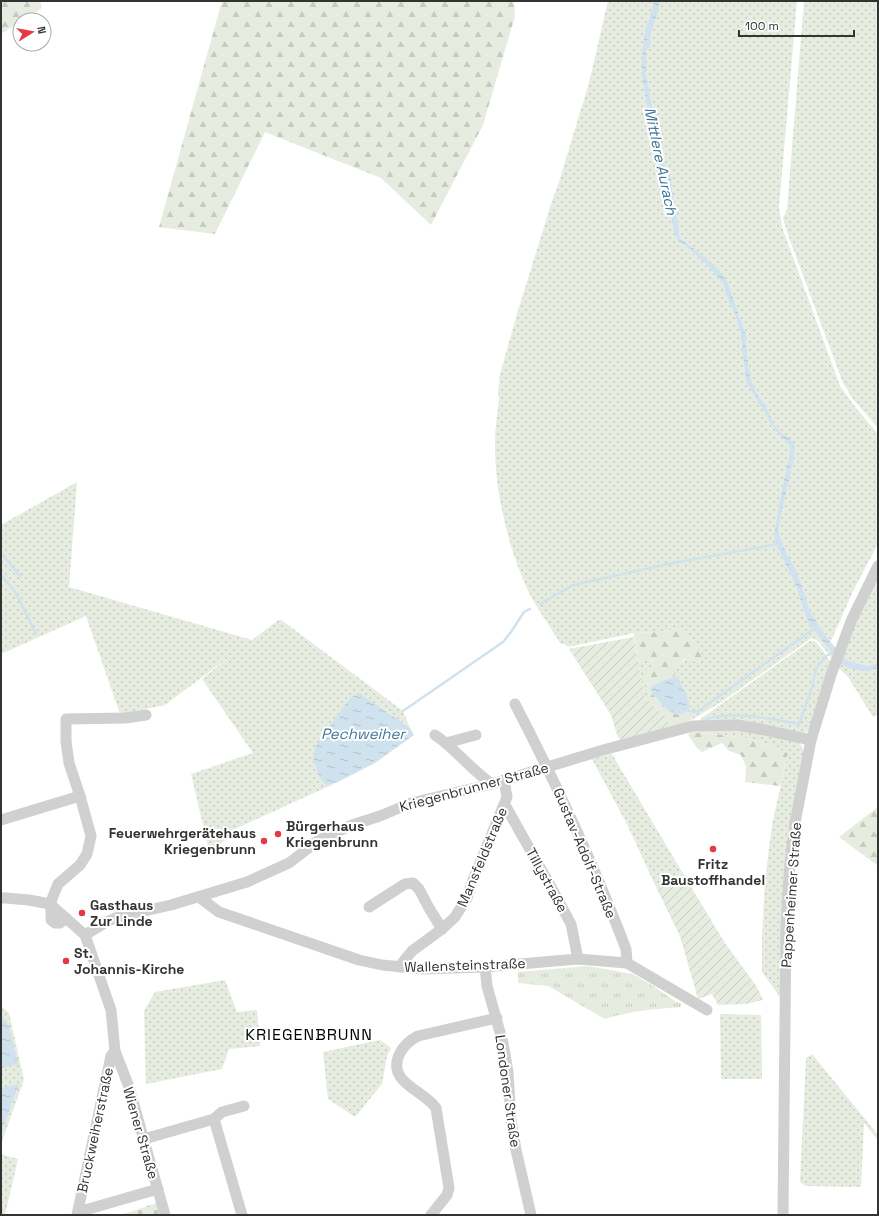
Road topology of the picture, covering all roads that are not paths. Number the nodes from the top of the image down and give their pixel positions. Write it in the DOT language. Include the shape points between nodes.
graph roads {
  1 [pos="878,566"];
  2 [pos="515,704"];
  3 [pos="146,715"];
  4 [pos="435,735"];
  5 [pos="476,735"];
  6 [pos="811,740"];
  7 [pos="446,743"];
  8 [pos="548,767"];
  9 [pos="504,780"];
  10 [pos="492,784"];
  11 [pos="80,796"];
  12 [pos="505,805"];
  13 [pos="1,820"];
  14 [pos="199,897"];
  15 [pos="1,898"];
  16 [pos="51,905"];
  17 [pos="369,906"];
  18 [pos="442,929"];
  19 [pos="85,935"];
  20 [pos="578,959"];
  21 [pos="627,963"];
  22 [pos="400,967"];
  23 [pos="485,967"];
  24 [pos="707,1010"];
  25 [pos="497,1018"];
  26 [pos="115,1051"];
  27 [pos="244,1106"];
  28 [pos="214,1119"];
  29 [pos="144,1139"];
  30 [pos="158,1190"];
  31 [pos="78,1214"];
  32 [pos="165,1215"];
  33 [pos="242,1215"];
  34 [pos="431,1215"];
  35 [pos="531,1215"];
  36 [pos="783,1215"];
  1 -- 6 [label="street, Pappenheimer Straße" via="852,619"];
  2 -- 8 [label="street, Gustav-Adolf-Straße"];
  3 -- 11 [label="street" via="66,719 68,763"];
  4 -- 7 [label="street"];
  5 -- 7 [label="street"];
  6 -- 8 [label="street, Kriegenbrunner Straße" via="738,726 693,726"];
  6 -- 36 [label="street, Pappenheimer Straße" via="798,802 790,862 786,925"];
  7 -- 10 [label="street"];
  8 -- 9 [label="street, Kriegenbrunner Straße"];
  8 -- 21 [label="street, Gustav-Adolf-Straße" via="616,924 626,949"];
  9 -- 10 [label="street, Kriegenbrunner Straße"];
  9 -- 12 [label="street, Mansfeldstraße" via="507,797"];
  10 -- 14 [label="street, Kriegenbrunner Straße" via="411,803 352,825 319,840 289,863 267,874"];
  11 -- 13 [label="street"];
  11 -- 16 [label="street" via="91,836 80,865 58,884"];
  12 -- 18 [label="street, Mansfeldstraße" via="467,898 455,917"];
  12 -- 20 [label="street, Tillystraße" via="571,924"];
  14 -- 19 [label="street, Kriegenbrunner Straße" via="118,917"];
  14 -- 22 [label="street, Wallensteinstraße" via="219,912 359,960"];
  15 -- 16 [label="street"];
  16 -- 19 [label="street" via="51,920 55,923 66,918"];
  17 -- 18 [label="street" via="405,884 413,883"];
  18 -- 22 [label="street, Mansfeldstraße" via="412,951"];
  19 -- 26 [label="street, Bruckweiherstraße" via="111,1010"];
  20 -- 21 [label="street, Wallensteinstraße"];
  20 -- 23 [label="street, Wallensteinstraße"];
  21 -- 24 [label="street, Wallensteinstraße"];
  22 -- 23 [label="street, Wallensteinstraße"];
  23 -- 25 [label="street, Londoner Straße" via="487,986"];
  25 -- 34 [label="street" via="414,1038 406,1044 396,1063 397,1072 402,1080 432,1102 436,1108 449,1188 448,1194"];
  25 -- 35 [label="street, Londoner Straße" via="508,1072 511,1121 516,1150"];
  26 -- 29 [label="street, Wiener Straße" via="129,1086"];
  26 -- 31 [label="street, Bruckweiherstraße" via="111,1056"];
  27 -- 28 [label="street" via="222,1112"];
  28 -- 29 [label="street"];
  28 -- 33 [label="street"];
  29 -- 30 [label="street, Wiener Straße"];
  30 -- 31 [label="street, Bruckweiherstraße"];
  30 -- 32 [label="street, Wiener Straße"];
}
